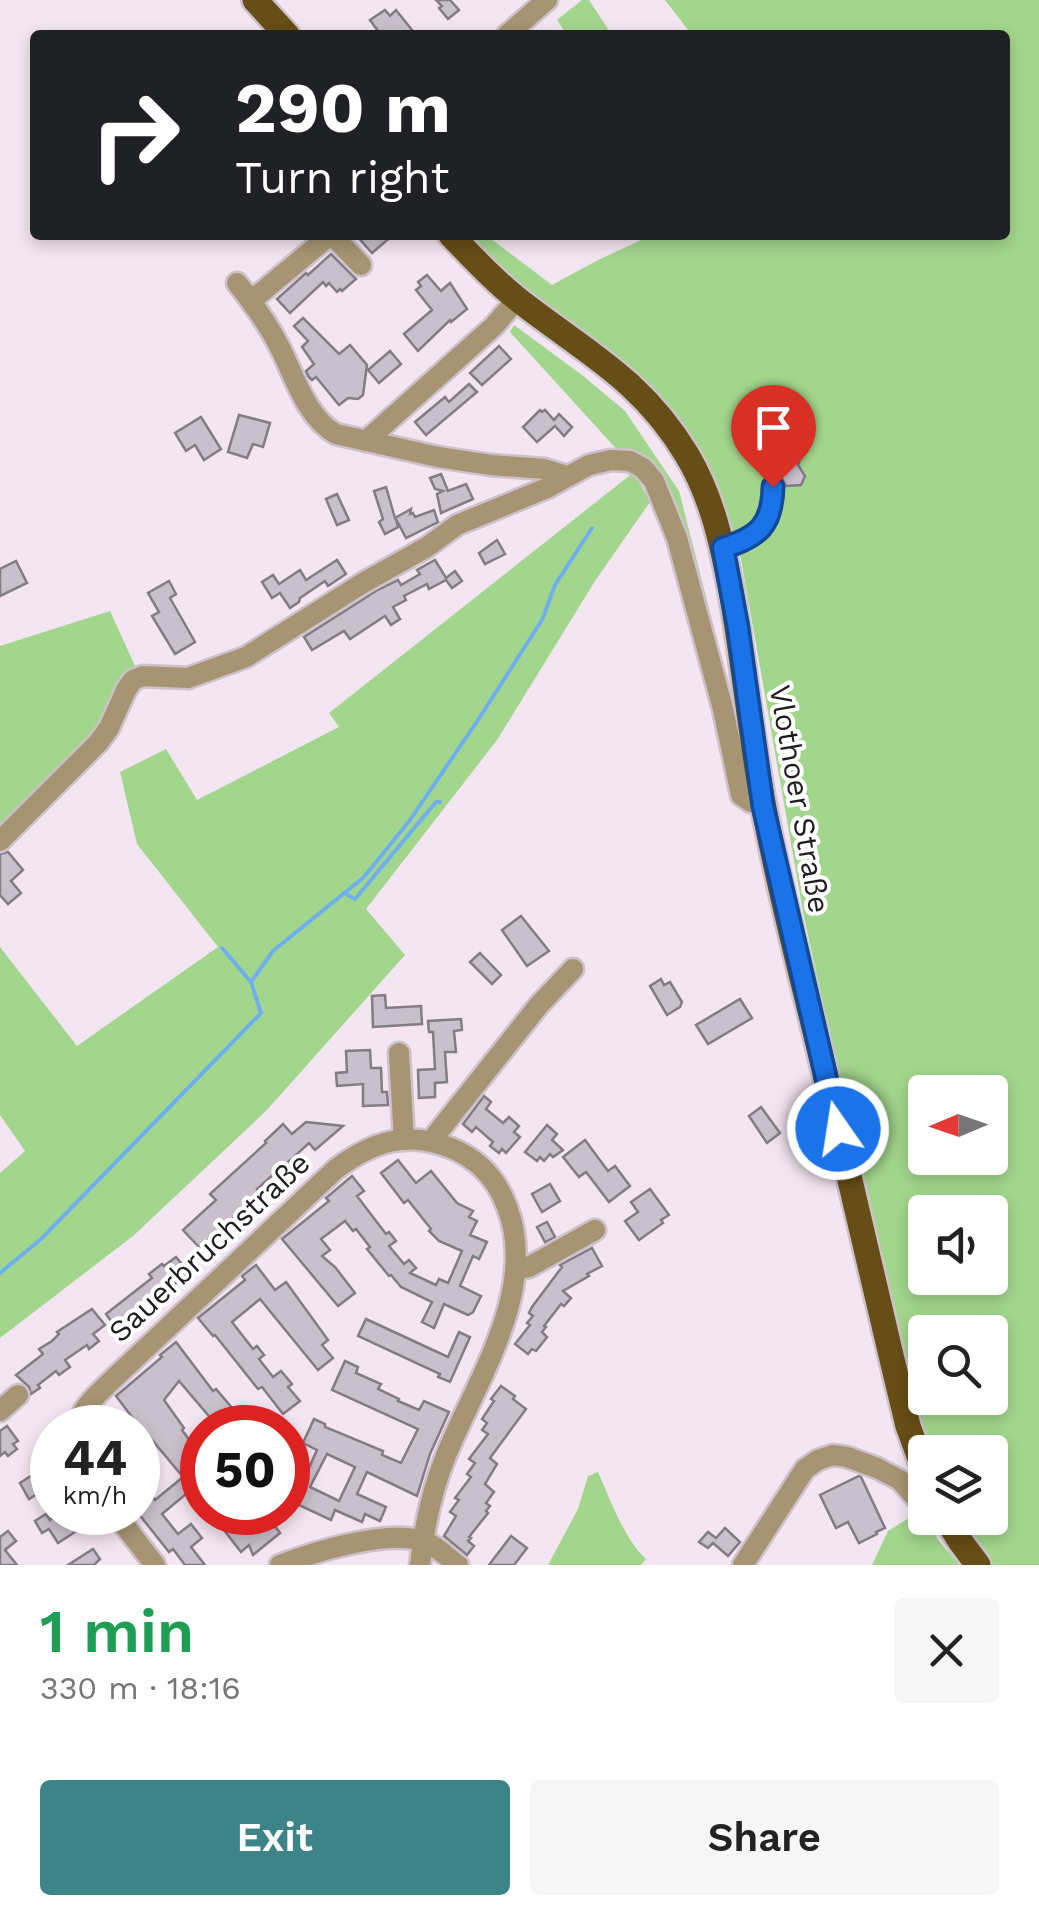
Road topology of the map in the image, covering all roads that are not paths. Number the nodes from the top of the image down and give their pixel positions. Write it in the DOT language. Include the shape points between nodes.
graph roads {
  1 [pos="255,0"];
  2 [pos="547,0"];
  3 [pos="282,30"];
  4 [pos="513,30"];
  5 [pos="325,240"];
  6 [pos="336,240"];
  7 [pos="456,240"];
  8 [pos="361,265"];
  9 [pos="237,283"];
  10 [pos="517,299"];
  11 [pos="251,301"];
  12 [pos="366,442"];
  13 [pos="567,476"];
  14 [pos="773,487"];
  15 [pos="723,548"];
  16 [pos="763,806"];
  17 [pos="0,841"];
  18 [pos="572,968"];
  19 [pos="400,1053"];
  20 [pos="404,1140"];
  21 [pos="431,1141"];
  22 [pos="595,1230"];
  23 [pos="516,1270"];
  24 [pos="18,1395"];
  25 [pos="87,1405"];
  26 [pos="0,1411"];
  27 [pos="911,1435"];
  28 [pos="908,1488"];
  29 [pos="131,1535"];
  30 [pos="954,1535"];
  31 [pos="422,1540"];
  32 [pos="154,1565"];
  33 [pos="280,1565"];
  34 [pos="420,1565"];
  35 [pos="458,1565"];
  36 [pos="743,1565"];
  37 [pos="978,1565"];
  1 -- 3 [label="main road"];
  2 -- 4 [label="street"];
  5 -- 11 [label="street"];
  6 -- 8 [label="street"];
  7 -- 10 [label="main road, Vlothoer Straße"];
  9 -- 11 [label="street"];
  10 -- 12 [label="street"];
  10 -- 15 [label="main road, Vlothoer Straße" via="620,375 660,416 699,477"];
  11 -- 12 [label="street" via="314,415 336,434"];
  12 -- 13 [label="street"];
  13 -- 16 [label="street" via="611,460 630,461 654,481 678,538 741,794"];
  13 -- 17 [label="street" via="457,525 246,656 188,678 133,680 98,743"];
  14 -- 15 [label="street" via="768,520 759,531"];
  15 -- 16 [label="main road, Vlothoer Straße"];
  16 -- 27 [label="main road, Vlothoer Straße"];
  18 -- 21 [label="street"];
  19 -- 20 [label="street"];
  20 -- 21 [label="street, Sauerbruchstraße"];
  20 -- 25 [label="street, Sauerbruchstraße" via="366,1148 336,1169"];
  21 -- 23 [label="street, Sauerbruchstraße" via="475,1160 502,1192 513,1222"];
  22 -- 23 [label="street"];
  23 -- 31 [label="street, Sauerbruchstraße" via="496,1342 440,1471"];
  24 -- 26 [label="street"];
  28 -- 36 [label="street" via="847,1457 818,1460 804,1469"];
  29 -- 32 [label="street"];
  30 -- 37 [label="main road"];
  31 -- 33 [label="street" via="345,1545"];
  31 -- 34 [label="street, Sauerbruchstraße"];
  31 -- 35 [label="street"];
}
